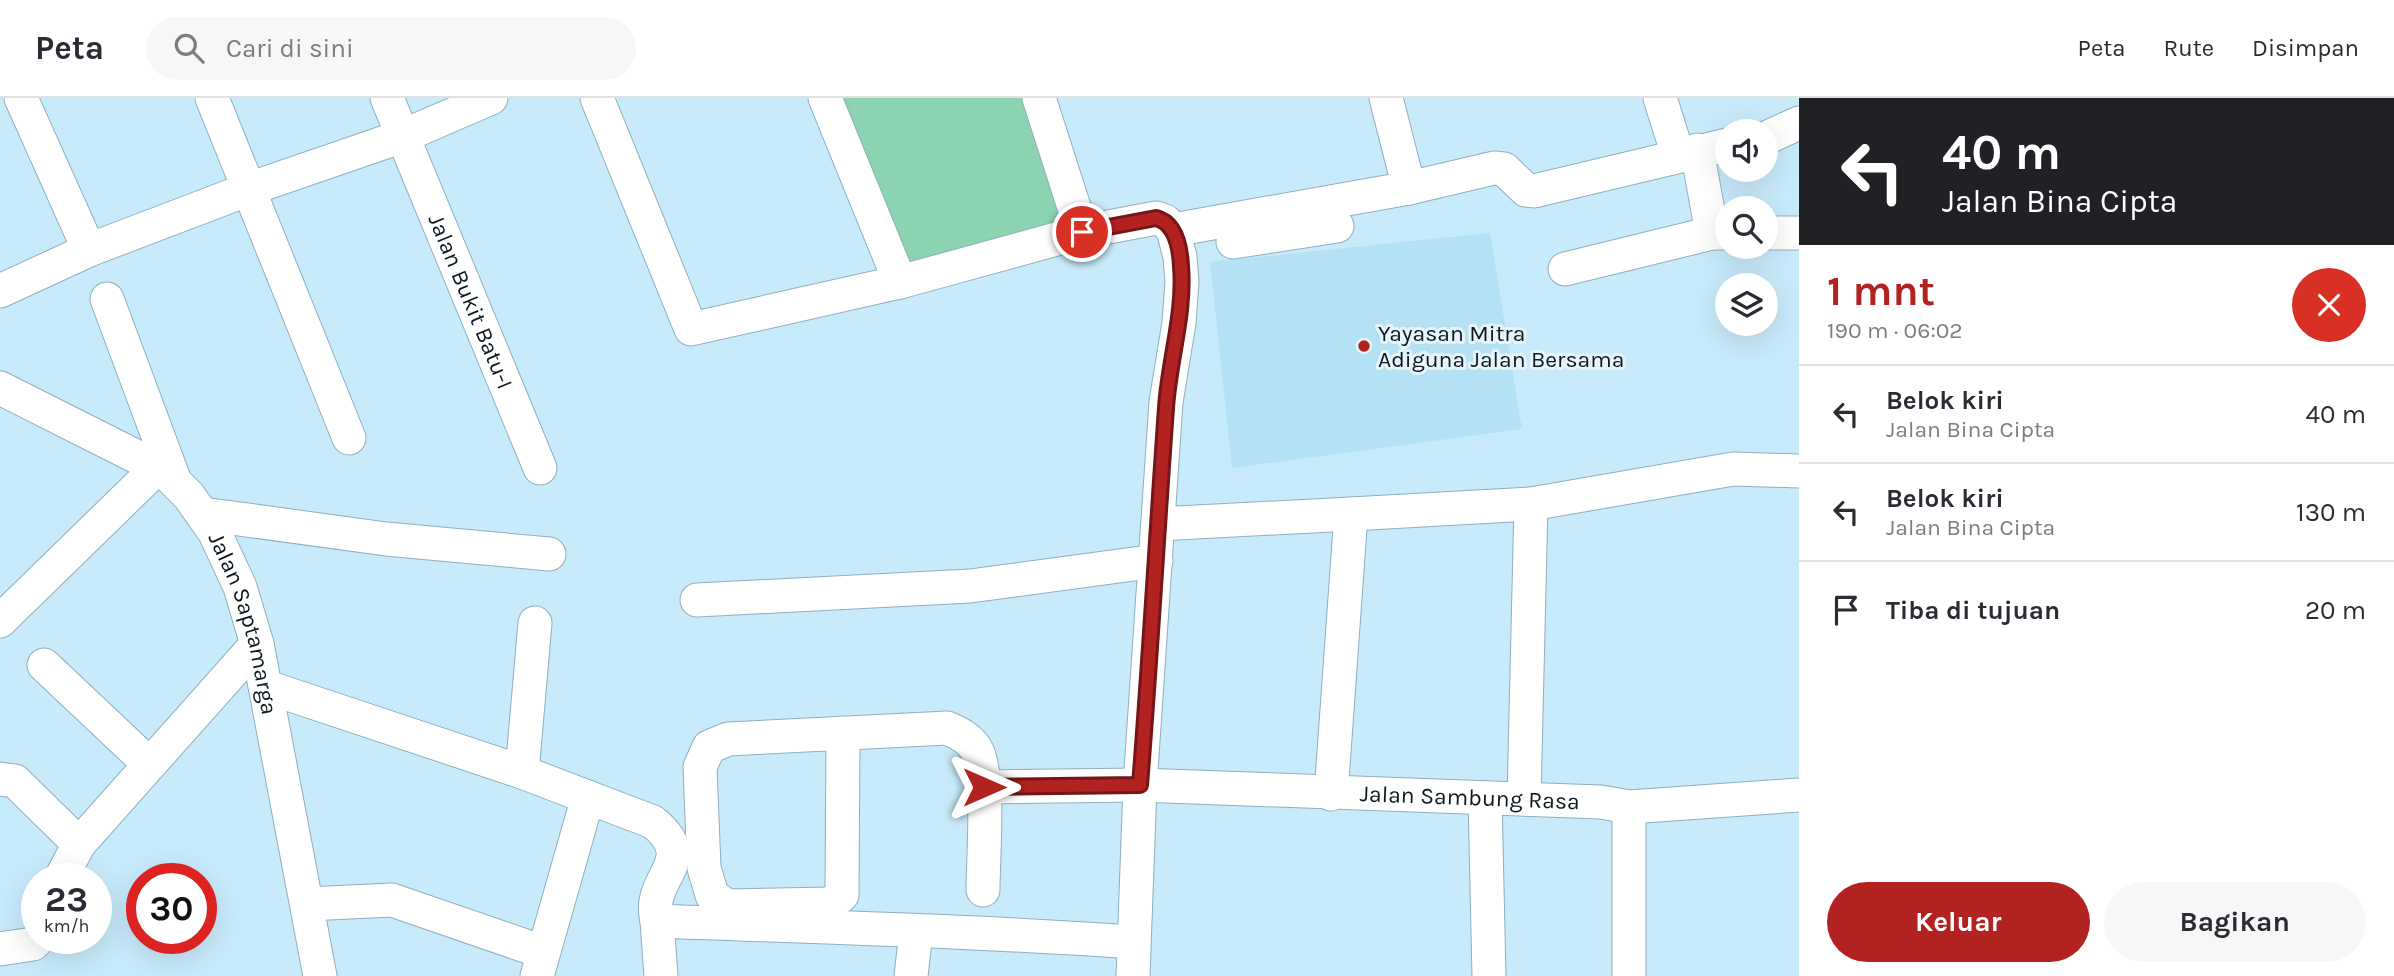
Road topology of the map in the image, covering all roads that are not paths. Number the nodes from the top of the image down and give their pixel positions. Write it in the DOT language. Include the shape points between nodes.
graph roads {
  1 [pos="21,98"];
  2 [pos="212,98"];
  3 [pos="387,98"];
  4 [pos="491,98"];
  5 [pos="597,98"];
  6 [pos="825,98"];
  7 [pos="1039,98"];
  8 [pos="1386,98"];
  9 [pos="1660,98"];
  10 [pos="1799,123"];
  11 [pos="1778,133"];
  12 [pos="403,136"];
  13 [pos="1701,150"];
  14 [pos="1409,188"];
  15 [pos="249,189"];
  16 [pos="1715,211"];
  17 [pos="1338,226"];
  18 [pos="1188,228"];
  19 [pos="1082,232"];
  20 [pos="1778,233"];
  21 [pos="1799,233"];
  22 [pos="1715,234"];
  23 [pos="89,250"];
  24 [pos="1565,269"];
  25 [pos="900,282"];
  26 [pos="0,291"];
  27 [pos="107,299"];
  28 [pos="0,388"];
  29 [pos="349,438"];
  30 [pos="540,468"];
  31 [pos="1799,471"];
  32 [pos="166,473"];
  33 [pos="1531,504"];
  34 [pos="203,514"];
  35 [pos="1351,514"];
  36 [pos="1158,524"];
  37 [pos="549,554"];
  38 [pos="1156,561"];
  39 [pos="698,600"];
  40 [pos="0,621"];
  41 [pos="535,623"];
  42 [pos="257,644"];
  43 [pos="44,665"];
  44 [pos="267,687"];
  45 [pos="843,733"];
  46 [pos="149,764"];
  47 [pos="522,772"];
  48 [pos="0,779"];
  49 [pos="1140,785"];
  50 [pos="984,787"];
  51 [pos="1332,794"];
  52 [pos="1799,795"];
  53 [pos="588,797"];
  54 [pos="1485,798"];
  55 [pos="1524,799"];
  56 [pos="1629,807"];
  57 [pos="79,845"];
  58 [pos="69,863"];
  59 [pos="983,890"];
  60 [pos="307,904"];
  61 [pos="657,921"];
  62 [pos="916,932"];
  63 [pos="1133,942"];
  64 [pos="21,946"];
  65 [pos="0,949"];
  66 [pos="540,964"];
  67 [pos="320,976"];
  68 [pos="660,976"];
  69 [pos="911,976"];
  70 [pos="1133,976"];
  71 [pos="1489,976"];
  72 [pos="1629,976"];
  1 -- 23 [label="street"];
  2 -- 15 [label="street"];
  3 -- 12 [label="street, Jalan Bukit Batu-I"];
  4 -- 12 [label="street"];
  5 -- 25 [label="street" via="691,329"];
  6 -- 25 [label="street"];
  7 -- 19 [label="street"];
  8 -- 14 [label="street"];
  9 -- 13 [label="street"];
  10 -- 11 [label="street"];
  12 -- 15 [label="street"];
  12 -- 30 [label="street, Jalan Bukit Batu-I"];
  13 -- 14 [label="street" via="1534,191 1525,190 1504,169"];
  13 -- 16 [label="street"];
  14 -- 18 [label="street"];
  15 -- 23 [label="street"];
  15 -- 29 [label="street"];
  17 -- 18 [label="street" via="1213,246"];
  18 -- 19 [label="street" via="1156,218"];
  18 -- 36 [label="street" via="1180,257 1181,296 1166,402"];
  19 -- 25 [label="street"];
  20 -- 21 [label="street"];
  22 -- 24 [label="street"];
  23 -- 26 [label="street"];
  27 -- 32 [label="street"];
  28 -- 32 [label="street, Jalan Saptamarga"];
  31 -- 33 [label="street" via="1733,469"];
  32 -- 34 [label="street, Jalan Saptamarga"];
  32 -- 40 [label="street"];
  33 -- 35 [label="street"];
  33 -- 55 [label="street"];
  34 -- 37 [label="street" via="386,539"];
  34 -- 42 [label="street, Jalan Saptamarga" via="235,576"];
  35 -- 36 [label="street"];
  35 -- 51 [label="street"];
  36 -- 38 [label="street"];
  38 -- 39 [label="street" via="970,586"];
  38 -- 49 [label="street"];
  41 -- 47 [label="street"];
  42 -- 44 [label="street, Jalan Saptamarga"];
  42 -- 46 [label="street"];
  43 -- 46 [label="street"];
  44 -- 47 [label="street"];
  44 -- 60 [label="street, Jalan Saptamarga"];
  45 -- 45 [label="street" via="842,895 830,904 727,906 712,895 705,868 700,766 709,747 728,739"];
  45 -- 50 [label="street" via="947,728 969,740 977,752"];
  46 -- 57 [label="street"];
  47 -- 53 [label="street"];
  48 -- 57 [label="street" via="15,780"];
  49 -- 50 [label="street, Jalan Sambung Rasa"];
  49 -- 51 [label="street, Jalan Sambung Rasa"];
  49 -- 63 [label="street"];
  50 -- 59 [label="street"];
  51 -- 54 [label="street, Jalan Sambung Rasa"];
  52 -- 56 [label="street, Jalan Sambung Rasa"];
  53 -- 61 [label="street" via="653,822 668,834 674,848 656,895"];
  53 -- 66 [label="street"];
  54 -- 55 [label="street, Jalan Sambung Rasa"];
  54 -- 71 [label="street"];
  55 -- 56 [label="street, Jalan Sambung Rasa"];
  56 -- 72 [label="street"];
  57 -- 58 [label="street"];
  60 -- 66 [label="street" via="392,900"];
  60 -- 67 [label="street, Jalan Saptamarga"];
  61 -- 62 [label="street"];
  61 -- 68 [label="street"];
  62 -- 63 [label="street"];
  62 -- 69 [label="street"];
  63 -- 70 [label="street"];
  64 -- 65 [label="street"];
}
